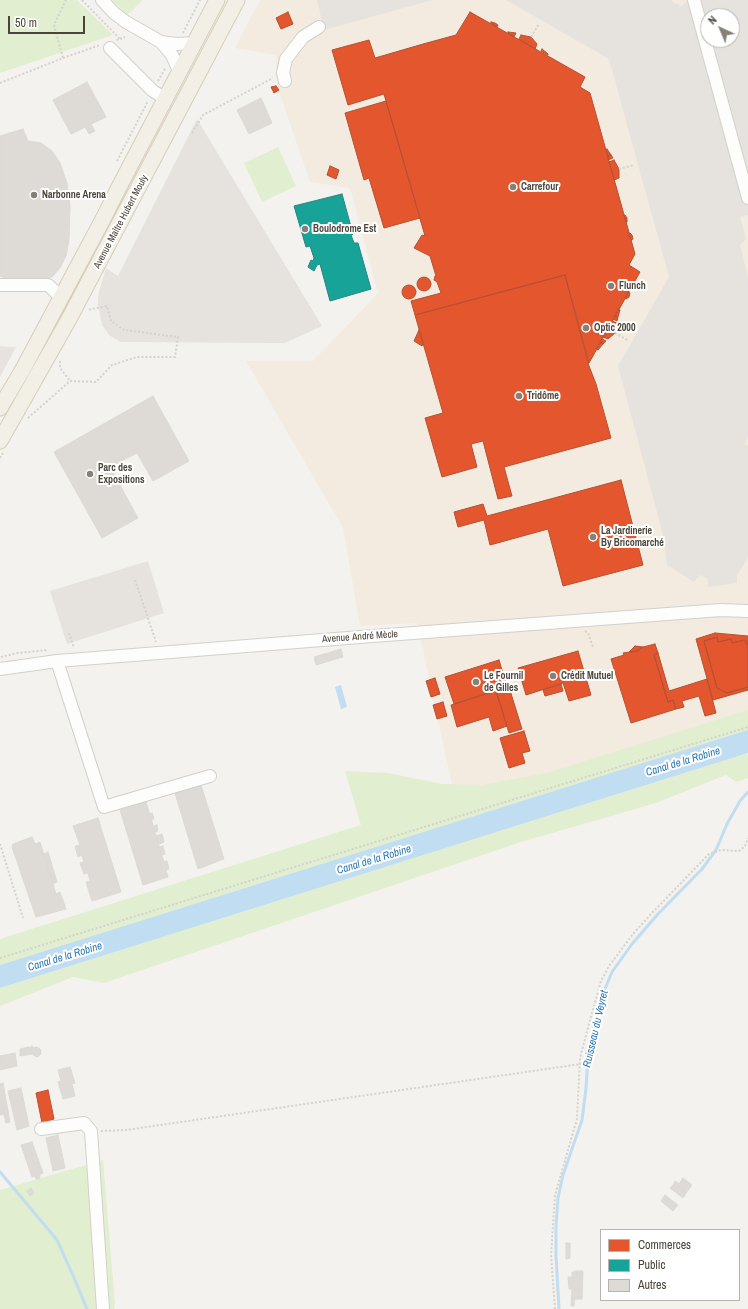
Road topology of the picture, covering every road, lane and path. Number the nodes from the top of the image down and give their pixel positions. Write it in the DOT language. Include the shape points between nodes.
graph roads {
  1 [pos="66,0"];
  2 [pos="82,0"];
  3 [pos="102,0"];
  4 [pos="217,0"];
  5 [pos="237,0"];
  6 [pos="694,0"];
  7 [pos="539,24"];
  8 [pos="319,28"];
  9 [pos="125,37"];
  10 [pos="531,37"];
  11 [pos="120,39"];
  12 [pos="161,42"];
  13 [pos="195,43"];
  14 [pos="110,44"];
  15 [pos="64,58"];
  16 [pos="179,71"];
  17 [pos="284,77"];
  18 [pos="0,83"];
  19 [pos="166,99"];
  20 [pos="192,133"];
  21 [pos="634,165"];
  22 [pos="619,169"];
  23 [pos="748,198"];
  24 [pos="69,281"];
  25 [pos="0,285"];
  26 [pos="48,285"];
  27 [pos="61,297"];
  28 [pos="84,311"];
  29 [pos="615,333"];
  30 [pos="629,341"];
  31 [pos="59,358"];
  32 [pos="70,381"];
  33 [pos="0,408"];
  34 [pos="27,419"];
  35 [pos="2,446"];
  36 [pos="0,458"];
  37 [pos="135,580"];
  38 [pos="748,606"];
  39 [pos="721,610"];
  40 [pos="748,610"];
  41 [pos="69,633"];
  42 [pos="156,642"];
  43 [pos="74,648"];
  44 [pos="57,661"];
  45 [pos="0,669"];
  46 [pos="748,727"];
  47 [pos="210,776"];
  48 [pos="748,838"];
  49 [pos="0,844"];
  50 [pos="23,918"];
  51 [pos="0,958"];
  52 [pos="581,1064"];
  53 [pos="41,1129"];
  54 [pos="91,1131"];
  55 [pos="103,1309"];
  56 [pos="555,1309"];
  1 -- 15 [label="path" via="54,25"];
  2 -- 11 [label="path"];
  3 -- 12 [label="street" via="126,22"];
  4 -- 13 [label="main road, Avenue Maître Hubert Mouly"];
  5 -- 35 [label="main road, Avenue Maître Hubert Mouly"];
  6 -- 23 [label="street"];
  7 -- 10 [label="path"];
  8 -- 17 [label="street" via="303,37 293,48 286,59"];
  9 -- 11 [label="path"];
  11 -- 14 [label="path"];
  12 -- 13 [label="street"];
  12 -- 16 [label="street" via="172,55"];
  13 -- 16 [label="main road, Avenue Maître Hubert Mouly"];
  14 -- 15 [label="path"];
  14 -- 19 [label="street" via="153,91"];
  15 -- 18 [label="path"];
  16 -- 19 [label="main road, Avenue Maître Hubert Mouly"];
  17 -- 20 [label="path" via="203,115"];
  19 -- 24 [label="main road, Avenue Maître Hubert Mouly"];
  21 -- 22 [label="path"];
  24 -- 26 [label="street"];
  24 -- 27 [label="main road, Avenue Maître Hubert Mouly"];
  25 -- 26 [label="street"];
  26 -- 27 [label="street"];
  27 -- 33 [label="main road, Avenue Maître Hubert Mouly"];
  28 -- 32 [label="path" via="107,306 111,321 124,330 178,336 175,357 137,357 112,366 96,382"];
  29 -- 30 [label="path"];
  31 -- 32 [label="path" via="60,368"];
  32 -- 34 [label="path"];
  35 -- 36 [label="path"];
  37 -- 42 [label="path"];
  38 -- 39 [label="street, Avenue André Mècle"];
  39 -- 40 [label="street, Avenue André Mècle"];
  39 -- 44 [label="street, Avenue André Mècle"];
  41 -- 43 [label="path"];
  44 -- 45 [label="street, Avenue André Mècle"];
  44 -- 47 [label="street" via="104,807"];
  46 -- 51 [label="path"];
  48 -- 52 [label="path" via="739,851 721,850 709,854 633,934 609,966 596,998 580,1058"];
  49 -- 50 [label="path"];
  52 -- 54 [label="path" via="126,1130"];
  52 -- 56 [label="path" via="577,1119 555,1195 551,1255"];
  53 -- 54 [label="street" via="84,1123"];
  54 -- 55 [label="street"];
}
